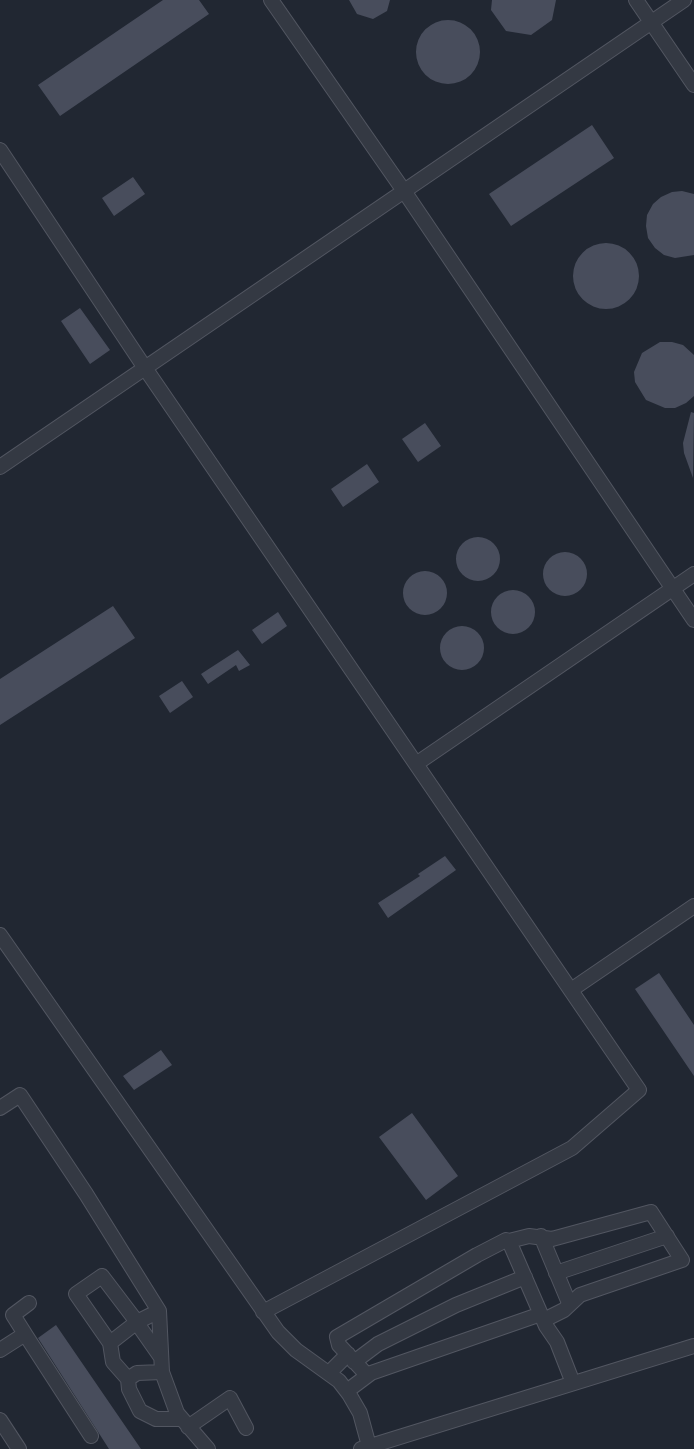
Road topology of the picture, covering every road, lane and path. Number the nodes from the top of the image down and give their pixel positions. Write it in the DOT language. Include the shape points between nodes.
graph roads {
  1 [pos="271,0"];
  2 [pos="636,0"];
  3 [pos="684,0"];
  4 [pos="651,22"];
  5 [pos="694,85"];
  6 [pos="0,150"];
  7 [pos="404,191"];
  8 [pos="145,368"];
  9 [pos="0,467"];
  10 [pos="694,574"];
  11 [pos="672,589"];
  12 [pos="694,620"];
  13 [pos="416,764"];
  14 [pos="694,906"];
  15 [pos="0,934"];
  16 [pos="571,990"];
  17 [pos="0,1108"];
  18 [pos="541,1236"];
  19 [pos="667,1236"];
  20 [pos="509,1241"];
  21 [pos="556,1272"];
  22 [pos="525,1277"];
  23 [pos="29,1303"];
  24 [pos="569,1303"];
  25 [pos="160,1311"];
  26 [pos="263,1312"];
  27 [pos="544,1320"];
  28 [pos="136,1322"];
  29 [pos="25,1334"];
  30 [pos="110,1343"];
  31 [pos="694,1346"];
  32 [pos="0,1350"];
  33 [pos="160,1357"];
  34 [pos="351,1358"];
  35 [pos="162,1372"];
  36 [pos="329,1373"];
  37 [pos="367,1375"];
  38 [pos="571,1378"];
  39 [pos="128,1379"];
  40 [pos="348,1392"];
  41 [pos="0,1420"];
  42 [pos="185,1423"];
  43 [pos="246,1428"];
  44 [pos="91,1436"];
  45 [pos="365,1448"];
  46 [pos="19,1449"];
  47 [pos="208,1449"];
  1 -- 7 [label="lane"];
  2 -- 4 [label="lane"];
  3 -- 4 [label="lane"];
  4 -- 5 [label="lane"];
  4 -- 7 [label="lane"];
  6 -- 8 [label="lane"];
  7 -- 8 [label="lane"];
  7 -- 11 [label="lane"];
  8 -- 9 [label="lane"];
  8 -- 13 [label="lane"];
  10 -- 11 [label="lane"];
  11 -- 12 [label="lane"];
  11 -- 13 [label="lane"];
  13 -- 16 [label="lane"];
  14 -- 16 [label="lane"];
  15 -- 26 [label="lane"];
  16 -- 26 [label="lane" via="639,1090 572,1148"];
  17 -- 25 [label="lane" via="20,1095"];
  18 -- 19 [label="lane" via="552,1239 651,1212"];
  18 -- 20 [label="lane"];
  18 -- 21 [label="lane"];
  19 -- 21 [label="lane"];
  19 -- 24 [label="lane" via="682,1260 580,1295"];
  20 -- 22 [label="lane"];
  20 -- 34 [label="lane" via="503,1240 477,1254 341,1334 336,1340"];
  21 -- 24 [label="lane"];
  22 -- 27 [label="lane"];
  22 -- 34 [label="lane" via="456,1305"];
  23 -- 29 [label="lane" via="13,1316"];
  24 -- 27 [label="lane"];
  25 -- 28 [label="lane"];
  25 -- 33 [label="lane"];
  26 -- 36 [label="lane" via="296,1350"];
  27 -- 37 [label="lane"];
  27 -- 38 [label="lane" via="557,1342"];
  28 -- 30 [label="lane"];
  28 -- 30 [label="lane" via="102,1276 76,1294"];
  28 -- 33 [label="lane"];
  29 -- 32 [label="lane"];
  29 -- 44 [label="lane"];
  30 -- 39 [label="lane" via="113,1362"];
  31 -- 38 [label="lane"];
  33 -- 35 [label="lane"];
  34 -- 36 [label="lane"];
  34 -- 37 [label="lane"];
  35 -- 39 [label="lane" via="137,1373"];
  35 -- 42 [label="lane" via="177,1413"];
  36 -- 40 [label="lane"];
  37 -- 40 [label="lane"];
  38 -- 45 [label="lane"];
  39 -- 42 [label="lane" via="129,1389 140,1411 156,1419"];
  40 -- 45 [label="lane" via="360,1413"];
  41 -- 46 [label="lane"];
  42 -- 43 [label="lane" via="230,1398"];
  42 -- 47 [label="lane"];
}
